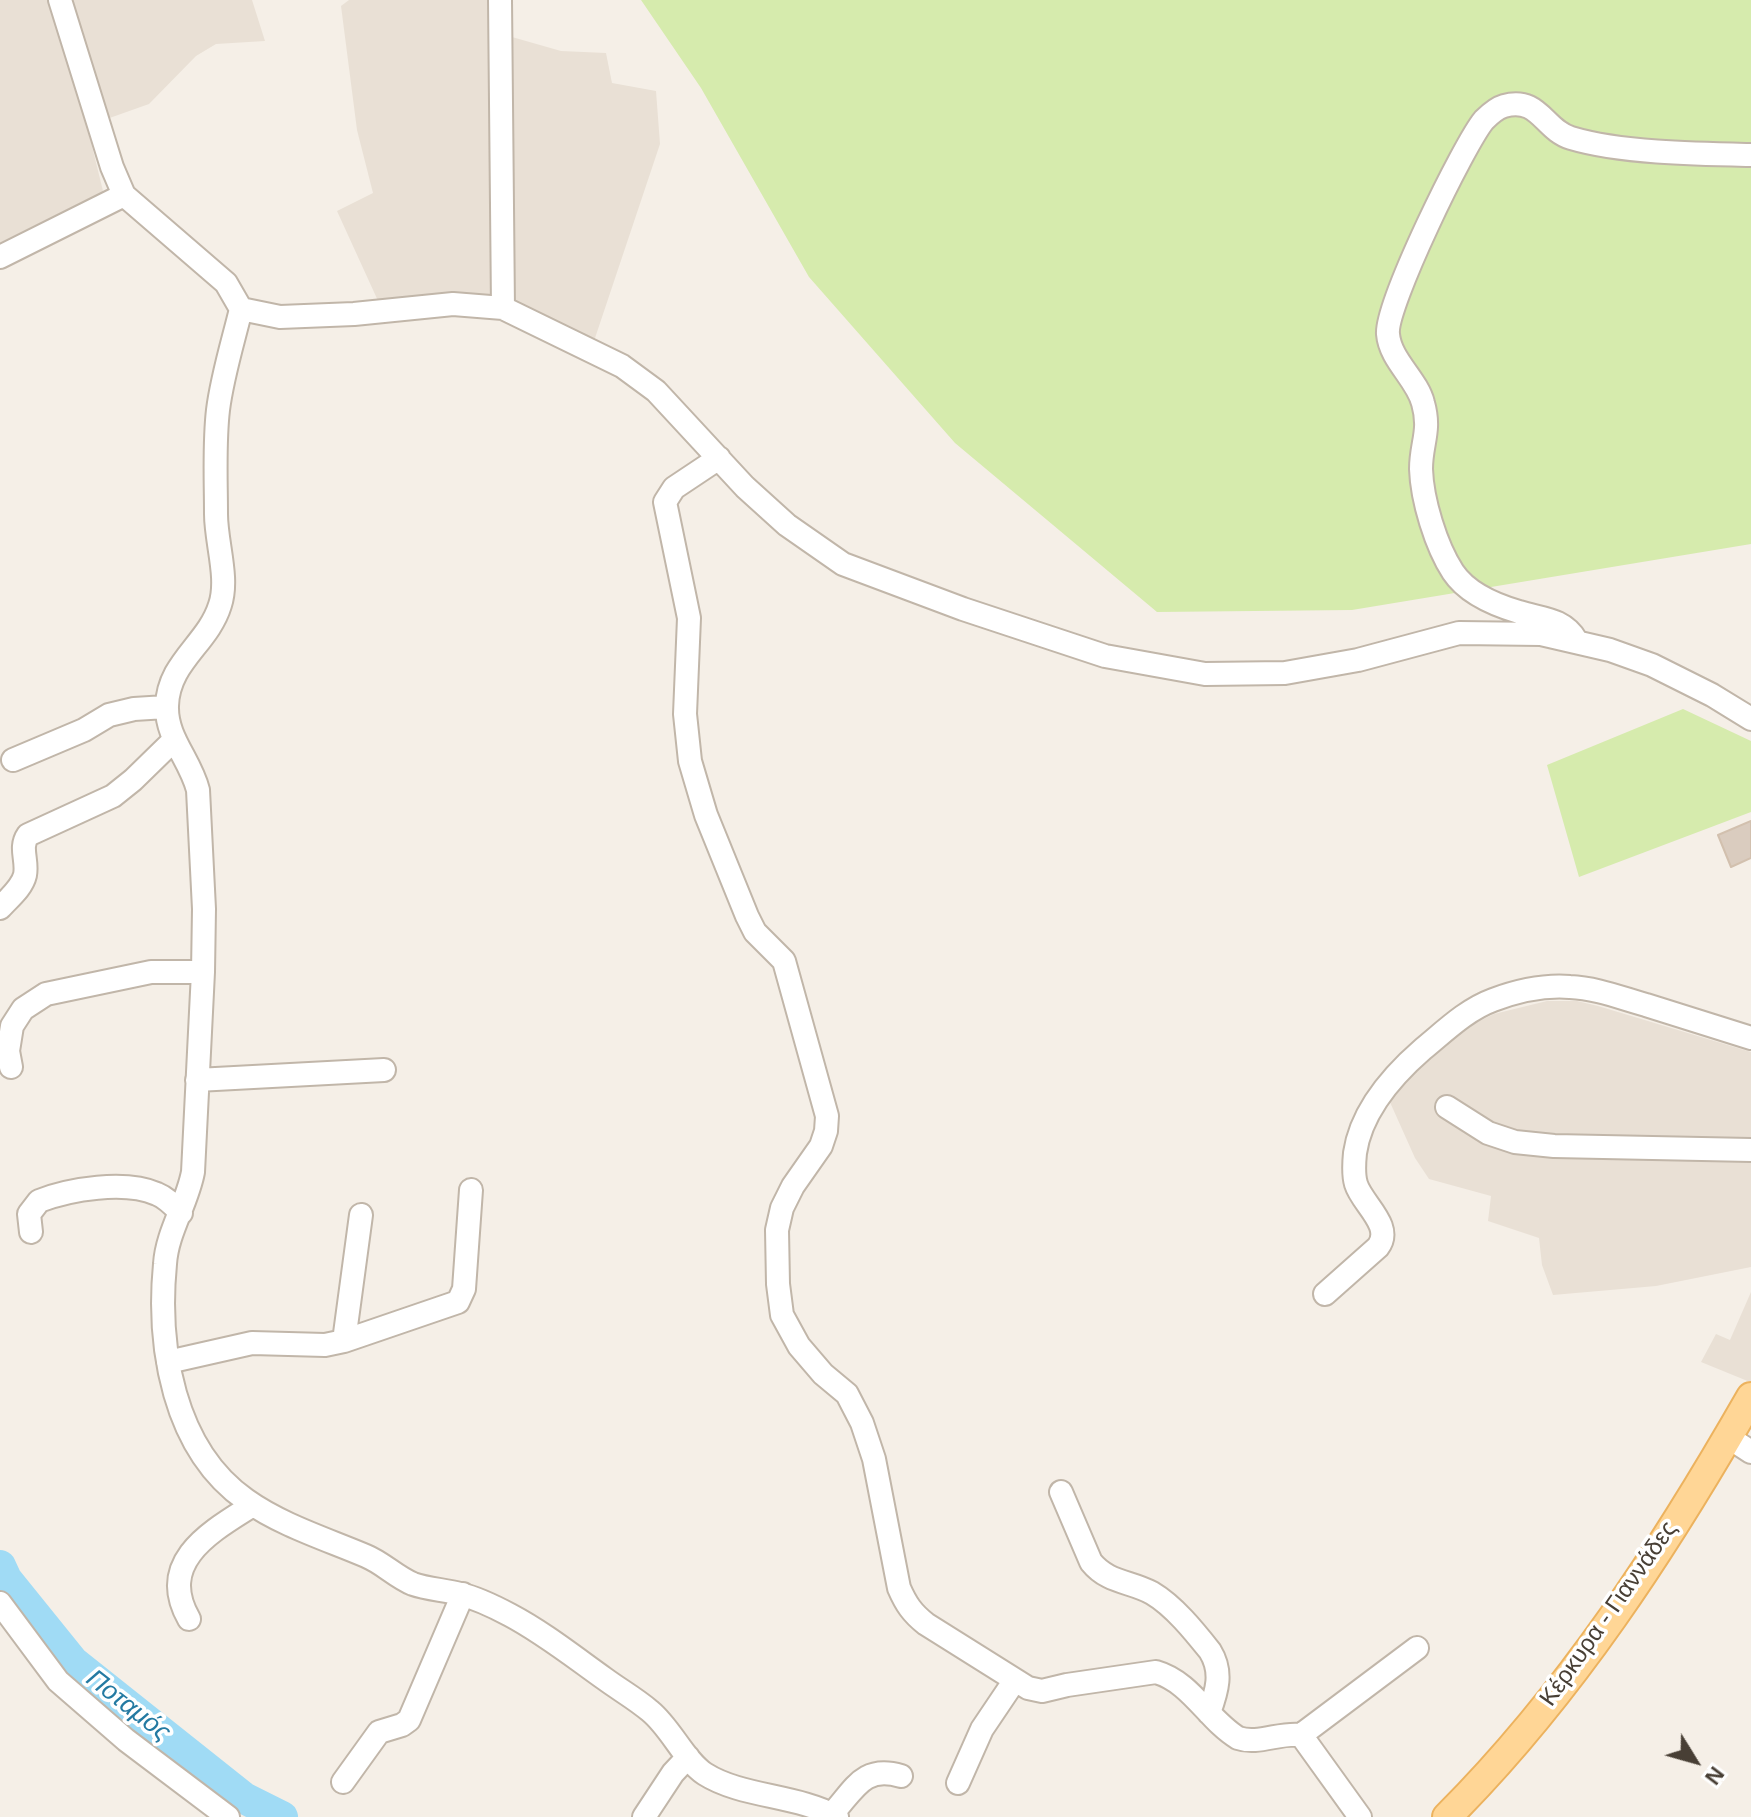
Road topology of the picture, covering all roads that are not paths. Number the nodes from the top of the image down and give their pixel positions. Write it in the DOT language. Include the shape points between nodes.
graph roads {
  1 [pos="60,0"];
  2 [pos="500,0"];
  3 [pos="1751,155"];
  4 [pos="124,195"];
  5 [pos="0,257"];
  6 [pos="503,308"];
  7 [pos="241,309"];
  8 [pos="719,458"];
  9 [pos="1576,641"];
  10 [pos="166,707"];
  11 [pos="1751,719"];
  12 [pos="174,740"];
  13 [pos="13,760"];
  14 [pos="0,908"];
  15 [pos="203,972"];
  16 [pos="1751,1038"];
  17 [pos="11,1067"];
  18 [pos="384,1070"];
  19 [pos="197,1080"];
  20 [pos="1447,1107"];
  21 [pos="1751,1150"];
  22 [pos="471,1190"];
  23 [pos="181,1213"];
  24 [pos="361,1215"];
  25 [pos="31,1232"];
  26 [pos="1325,1294"];
  27 [pos="344,1341"];
  28 [pos="168,1362"];
  29 [pos="1751,1397"];
  30 [pos="1739,1445"];
  31 [pos="1061,1492"];
  32 [pos="253,1505"];
  33 [pos="463,1594"];
  34 [pos="0,1603"];
  35 [pos="189,1619"];
  36 [pos="1417,1648"];
  37 [pos="1015,1680"];
  38 [pos="1209,1713"];
  39 [pos="1301,1735"];
  40 [pos="688,1757"];
  41 [pos="901,1776"];
  42 [pos="343,1782"];
  43 [pos="958,1783"];
  44 [pos="835,1816"];
  45 [pos="228,1817"];
  46 [pos="644,1817"];
  47 [pos="1360,1817"];
  48 [pos="1447,1817"];
  1 -- 4 [label="street"];
  2 -- 6 [label="street"];
  3 -- 9 [label="street" via="1644,149 1568,137 1537,110 1522,104 1502,106 1476,132 1390,314 1387,334 1423,400 1428,427 1421,469 1431,525 1452,571 1486,599 1560,623"];
  4 -- 5 [label="street"];
  4 -- 7 [label="street" via="226,283"];
  6 -- 7 [label="street" via="453,304 280,317"];
  6 -- 8 [label="street" via="622,366 656,391"];
  7 -- 10 [label="street" via="218,410 221,604 209,629 181,661"];
  8 -- 9 [label="street" via="787,525 843,564 1105,656 1205,674 1285,673 1459,633 1541,634"];
  8 -- 37 [label="street" via="674,488 665,502 689,618 685,714 690,761 747,916 784,961 827,1116 821,1146 782,1208 777,1230 782,1315 799,1346 847,1394 862,1423 906,1604 926,1624"];
  9 -- 11 [label="street" via="1652,665"];
  10 -- 12 [label="street"];
  10 -- 13 [label="street" via="109,715"];
  12 -- 14 [label="street" via="113,796 28,835 22,883"];
  12 -- 15 [label="street" via="198,790"];
  15 -- 17 [label="street" via="151,972 46,994 23,1009 12,1026"];
  15 -- 19 [label="street"];
  16 -- 26 [label="street" via="1597,990 1569,987 1534,988 1492,1000 1459,1019 1409,1061 1368,1115 1355,1150 1354,1178 1384,1237"];
  18 -- 19 [label="street"];
  19 -- 23 [label="street" via="193,1172"];
  20 -- 21 [label="street" via="1488,1133 1515,1142"];
  22 -- 27 [label="street" via="461,1298"];
  23 -- 25 [label="street" via="157,1194 102,1187 39,1201 29,1214"];
  23 -- 28 [label="street" via="165,1259"];
  24 -- 27 [label="street"];
  27 -- 28 [label="street" via="252,1343"];
  28 -- 32 [label="street" via="182,1416 203,1455"];
  29 -- 30 [label="main road, Κέρκυρα - Γιαννάδες"];
  30 -- 48 [label="main road, Κέρκυρα - Γιαννάδες" via="1540,1713"];
  31 -- 38 [label="street" via="1099,1571 1156,1595 1210,1651 1219,1674"];
  32 -- 33 [label="street" via="369,1557 414,1585"];
  32 -- 35 [label="street" via="209,1532 185,1562 180,1598"];
  33 -- 40 [label="street" via="541,1632 651,1711"];
  33 -- 42 [label="street" via="409,1720 379,1732"];
  34 -- 45 [label="street" via="58,1681"];
  36 -- 39 [label="street"];
  37 -- 38 [label="street" via="1042,1691 1156,1672 1170,1676"];
  37 -- 43 [label="street" via="982,1729"];
  38 -- 39 [label="street" via="1247,1741"];
  39 -- 47 [label="street"];
  40 -- 44 [label="street" via="710,1777"];
  40 -- 46 [label="street"];
  41 -- 44 [label="street" via="873,1773"];
}
